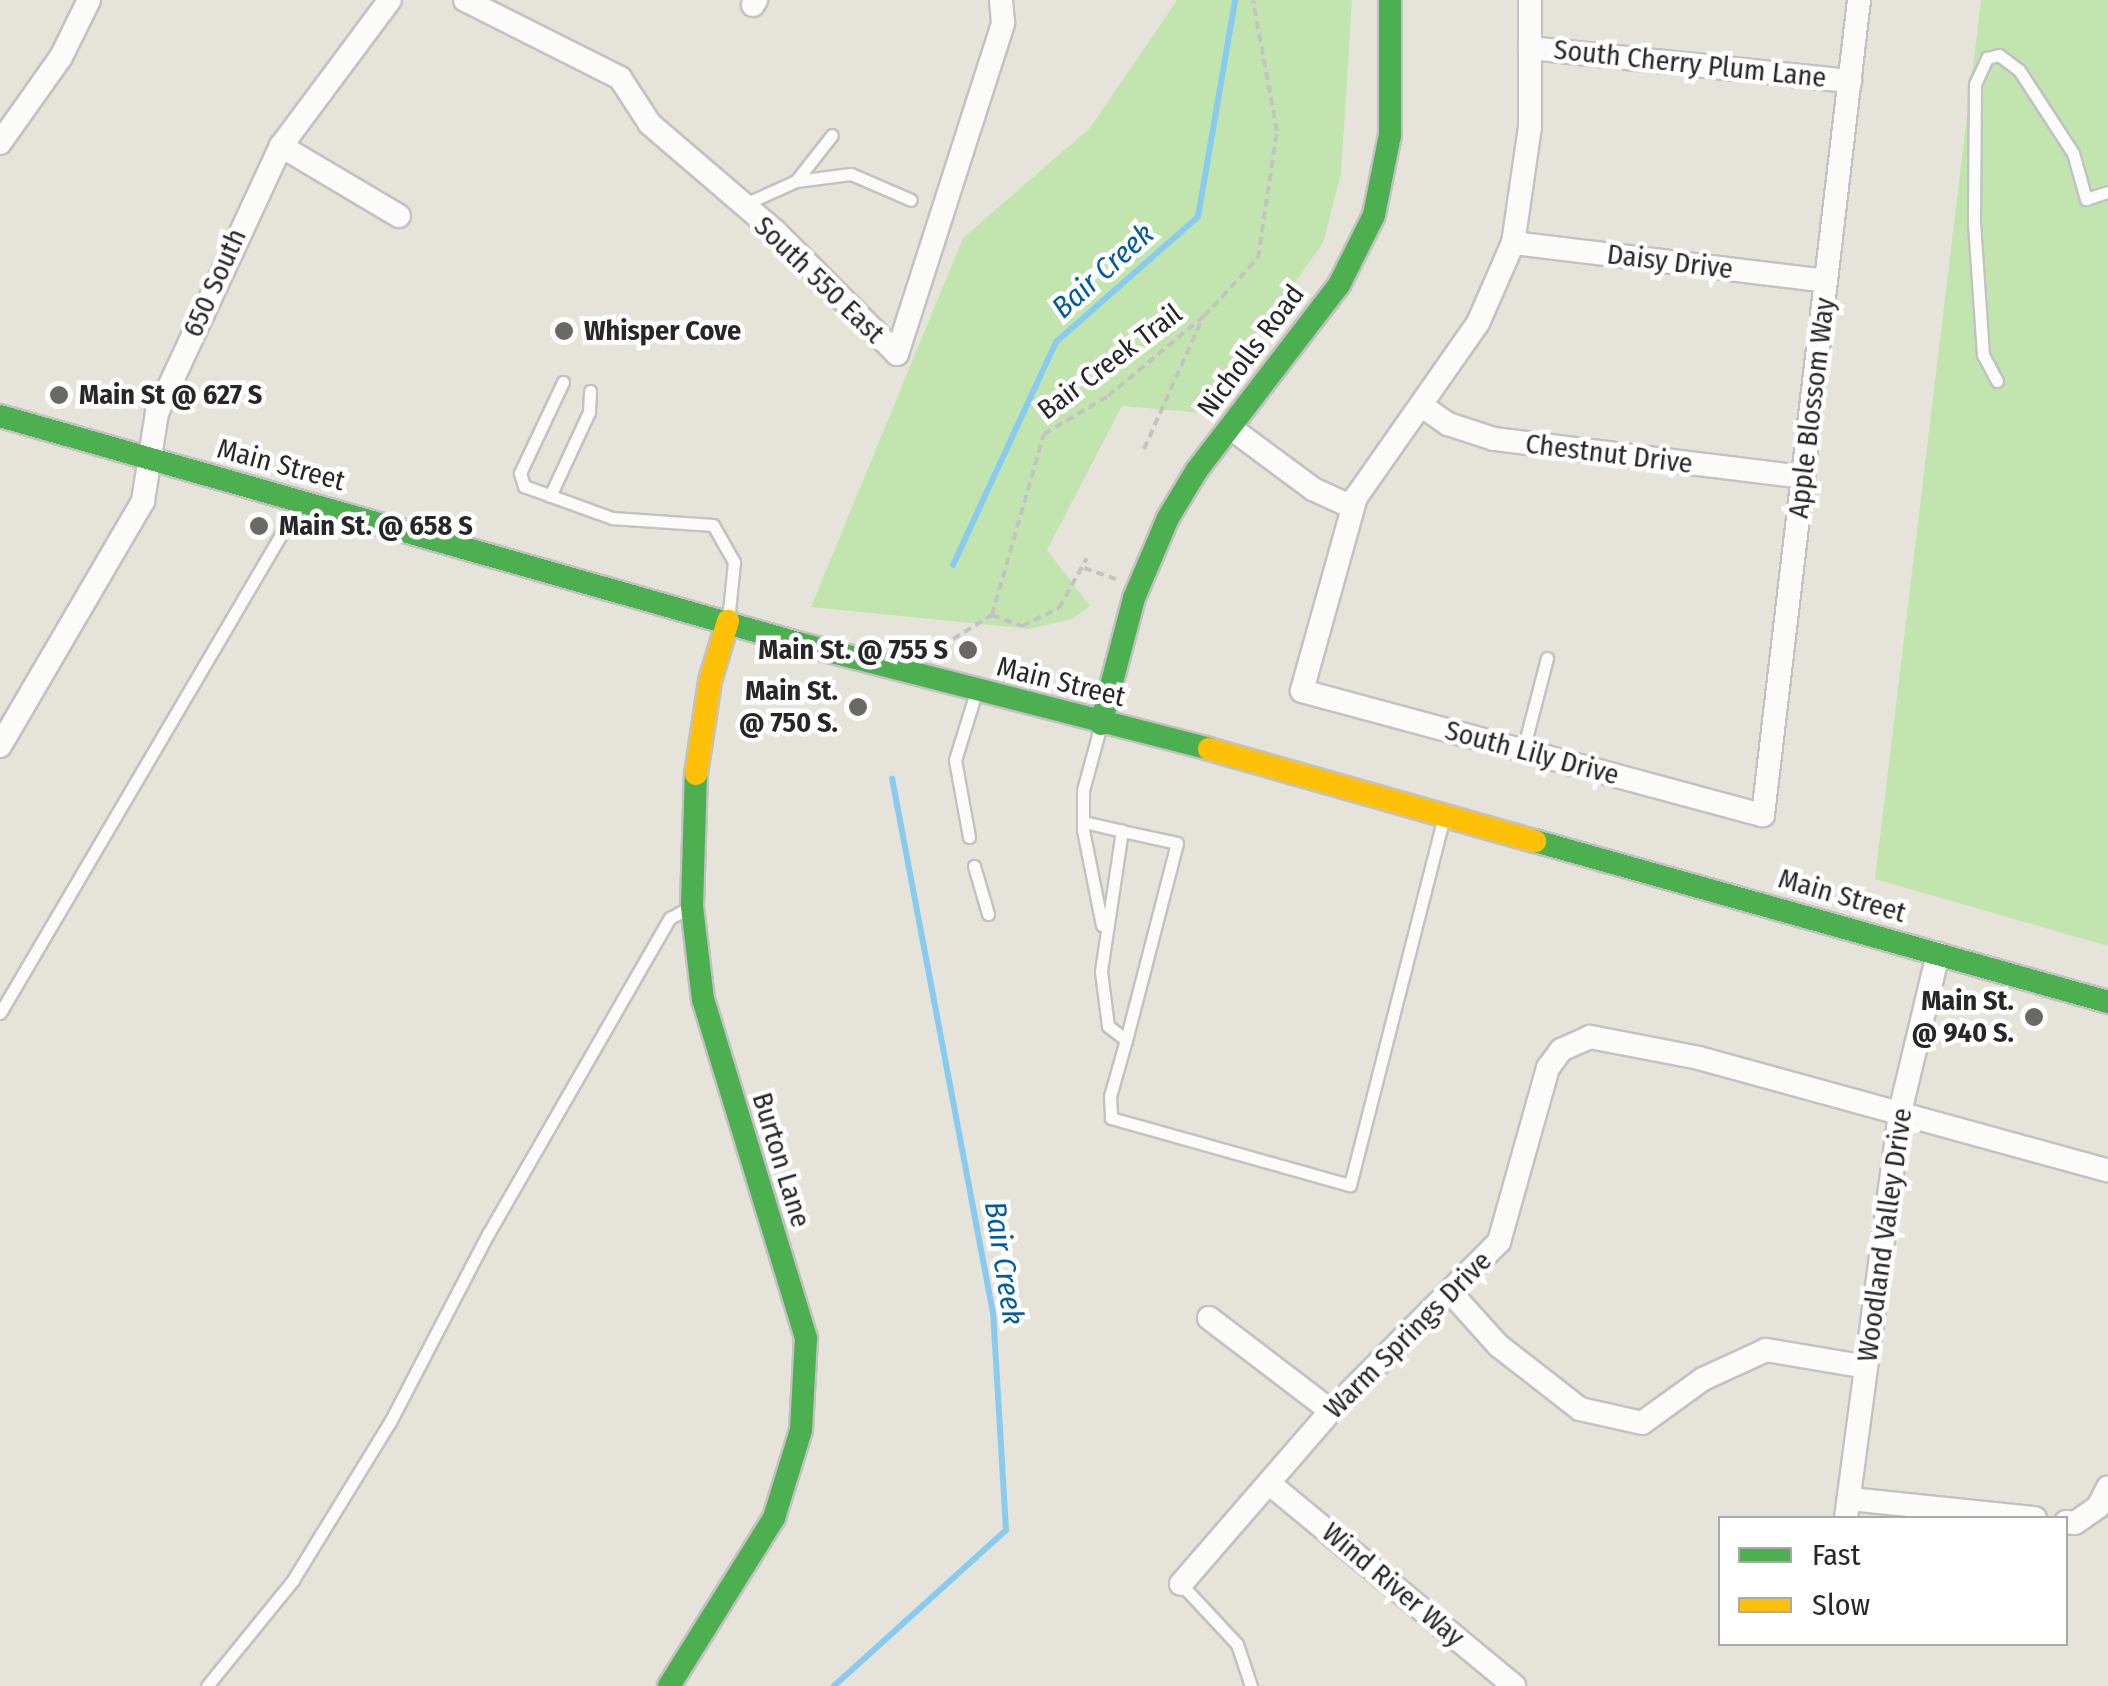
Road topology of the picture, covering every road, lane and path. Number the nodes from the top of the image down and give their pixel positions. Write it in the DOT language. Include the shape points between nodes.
graph roads {
  1 [pos="90,0"];
  2 [pos="390,0"];
  3 [pos="465,0"];
  4 [pos="1002,0"];
  5 [pos="1254,0"];
  6 [pos="1390,0"];
  7 [pos="1530,0"];
  8 [pos="1859,0"];
  9 [pos="1530,48"];
  10 [pos="1850,81"];
  11 [pos="832,135"];
  12 [pos="0,143"];
  13 [pos="281,146"];
  14 [pos="796,180"];
  15 [pos="2108,192"];
  16 [pos="911,200"];
  17 [pos="741,206"];
  18 [pos="399,216"];
  19 [pos="1513,242"];
  20 [pos="1826,280"];
  21 [pos="1204,316"];
  22 [pos="1998,381"];
  23 [pos="563,382"];
  24 [pos="590,390"];
  25 [pos="1422,406"];
  26 [pos="0,416"];
  27 [pos="1232,429"];
  28 [pos="1144,449"];
  29 [pos="149,461"];
  30 [pos="1804,477"];
  31 [pos="550,496"];
  32 [pos="301,500"];
  33 [pos="1352,507"];
  34 [pos="1087,558"];
  35 [pos="1084,568"];
  36 [pos="1116,579"];
  37 [pos="992,615"];
  38 [pos="728,621"];
  39 [pos="953,640"];
  40 [pos="1547,658"];
  41 [pos="976,692"];
  42 [pos="1101,724"];
  43 [pos="0,746"];
  44 [pos="1523,750"];
  45 [pos="1444,814"];
  46 [pos="1762,815"];
  47 [pos="1084,822"];
  48 [pos="1122,831"];
  49 [pos="969,837"];
  50 [pos="974,866"];
  51 [pos="692,906"];
  52 [pos="988,914"];
  53 [pos="1103,932"];
  54 [pos="1938,954"];
  55 [pos="2108,1002"];
  56 [pos="0,1013"];
  57 [pos="1126,1040"];
  58 [pos="1900,1112"];
  59 [pos="2108,1170"];
  60 [pos="1453,1294"];
  61 [pos="1209,1318"];
  62 [pos="1866,1367"];
  63 [pos="1331,1412"];
  64 [pos="1270,1484"];
  65 [pos="2108,1487"];
  66 [pos="1848,1509"];
  67 [pos="1993,1516"];
  68 [pos="2068,1522"];
  69 [pos="1181,1584"];
  70 [pos="207,1686"];
  71 [pos="669,1686"];
  72 [pos="1251,1686"];
  73 [pos="1514,1686"];
  1 -- 12 [label="street" via="61,57"];
  2 -- 13 [label="street, 650 South"];
  3 -- 17 [label="street, South 550 East" via="620,78 650,124"];
  4 -- 17 [label="street, South 550 East" via="1003,22 897,354 775,231"];
  5 -- 21 [label="path, Bair Creek Trail" via="1277,131 1258,258"];
  6 -- 27 [label="main road, Nicholls Road" via="1390,135 1374,214 1339,284"];
  7 -- 9 [label="street"];
  8 -- 10 [label="street, Apple Blossom Way"];
  9 -- 10 [label="street, South Cherry Plum Lane"];
  9 -- 19 [label="street" via="1528,151"];
  10 -- 20 [label="street, Apple Blossom Way"];
  11 -- 14 [label="lane, South 550 East"];
  13 -- 18 [label="street"];
  13 -- 29 [label="street, 650 South" via="157,413"];
  14 -- 16 [label="lane" via="850,174"];
  14 -- 17 [label="lane, South 550 East"];
  15 -- 22 [label="lane" via="2086,200 2073,153 2019,70 1998,55 1987,58 1976,84 1974,222 1983,355"];
  19 -- 20 [label="street, Daisy Drive"];
  19 -- 25 [label="street" via="1478,323"];
  20 -- 30 [label="street, Apple Blossom Way"];
  21 -- 28 [label="path, Bair Creek Trail"];
  21 -- 37 [label="path, Bair Creek Trail" via="1108,396 1044,434"];
  23 -- 31 [label="lane" via="520,473 524,486"];
  24 -- 31 [label="lane" via="589,412"];
  25 -- 30 [label="street, Chestnut Drive" via="1448,424 1494,439"];
  25 -- 33 [label="street"];
  26 -- 29 [label="main road, Main Street"];
  27 -- 33 [label="street" via="1313,489"];
  27 -- 42 [label="main road, Nicholls Road" via="1197,470 1156,542"];
  29 -- 32 [label="main road, Main Street"];
  29 -- 43 [label="street, 650 South" via="143,501"];
  30 -- 46 [label="street, Apple Blossom Way"];
  31 -- 38 [label="lane" via="612,518 713,525 734,562"];
  32 -- 38 [label="main road, Main Street"];
  32 -- 56 [label="lane"];
  33 -- 44 [label="street, South Lily Drive" via="1302,691"];
  34 -- 35 [label="path"];
  35 -- 36 [label="path"];
  35 -- 37 [label="path" via="1059,608 1022,626"];
  37 -- 39 [label="path"];
  38 -- 41 [label="main road, Main Street"];
  38 -- 51 [label="main road, Burton Lane" via="710,682 694,794"];
  40 -- 44 [label="lane"];
  41 -- 42 [label="main road, Main Street"];
  41 -- 49 [label="lane" via="955,760"];
  42 -- 45 [label="main road, Main Street"];
  42 -- 47 [label="lane" via="1083,790"];
  44 -- 46 [label="street, South Lily Drive"];
  45 -- 54 [label="main road, Main Street"];
  45 -- 57 [label="lane" via="1350,1185 1111,1118 1110,1096"];
  47 -- 48 [label="lane"];
  47 -- 53 [label="lane"];
  48 -- 53 [label="lane"];
  48 -- 57 [label="lane" via="1176,842"];
  50 -- 52 [label="lane"];
  51 -- 70 [label="lane" via="670,918 488,1234 390,1422 293,1580"];
  51 -- 71 [label="main road, Burton Lane" via="703,1000 806,1338 801,1430 774,1518"];
  53 -- 57 [label="lane" via="1103,1006 1108,1026"];
  54 -- 55 [label="main road, Main Street"];
  54 -- 58 [label="street, Woodland Valley Drive"];
  58 -- 59 [label="street"];
  58 -- 60 [label="street, Warm Springs Drive" via="1699,1058 1590,1037 1561,1050 1548,1068 1499,1242"];
  58 -- 62 [label="street, Woodland Valley Drive"];
  60 -- 62 [label="street" via="1498,1346 1580,1409 1642,1422 1704,1379 1766,1350"];
  60 -- 63 [label="street, Warm Springs Drive"];
  61 -- 63 [label="street"];
  62 -- 66 [label="street, Woodland Valley Drive"];
  63 -- 64 [label="street, Warm Springs Drive"];
  64 -- 69 [label="street, Warm Springs Drive"];
  64 -- 73 [label="street, Wind River Way"];
  65 -- 68 [label="street" via="2098,1507"];
  66 -- 67 [label="street"];
  69 -- 72 [label="lane" via="1237,1644"];
}
